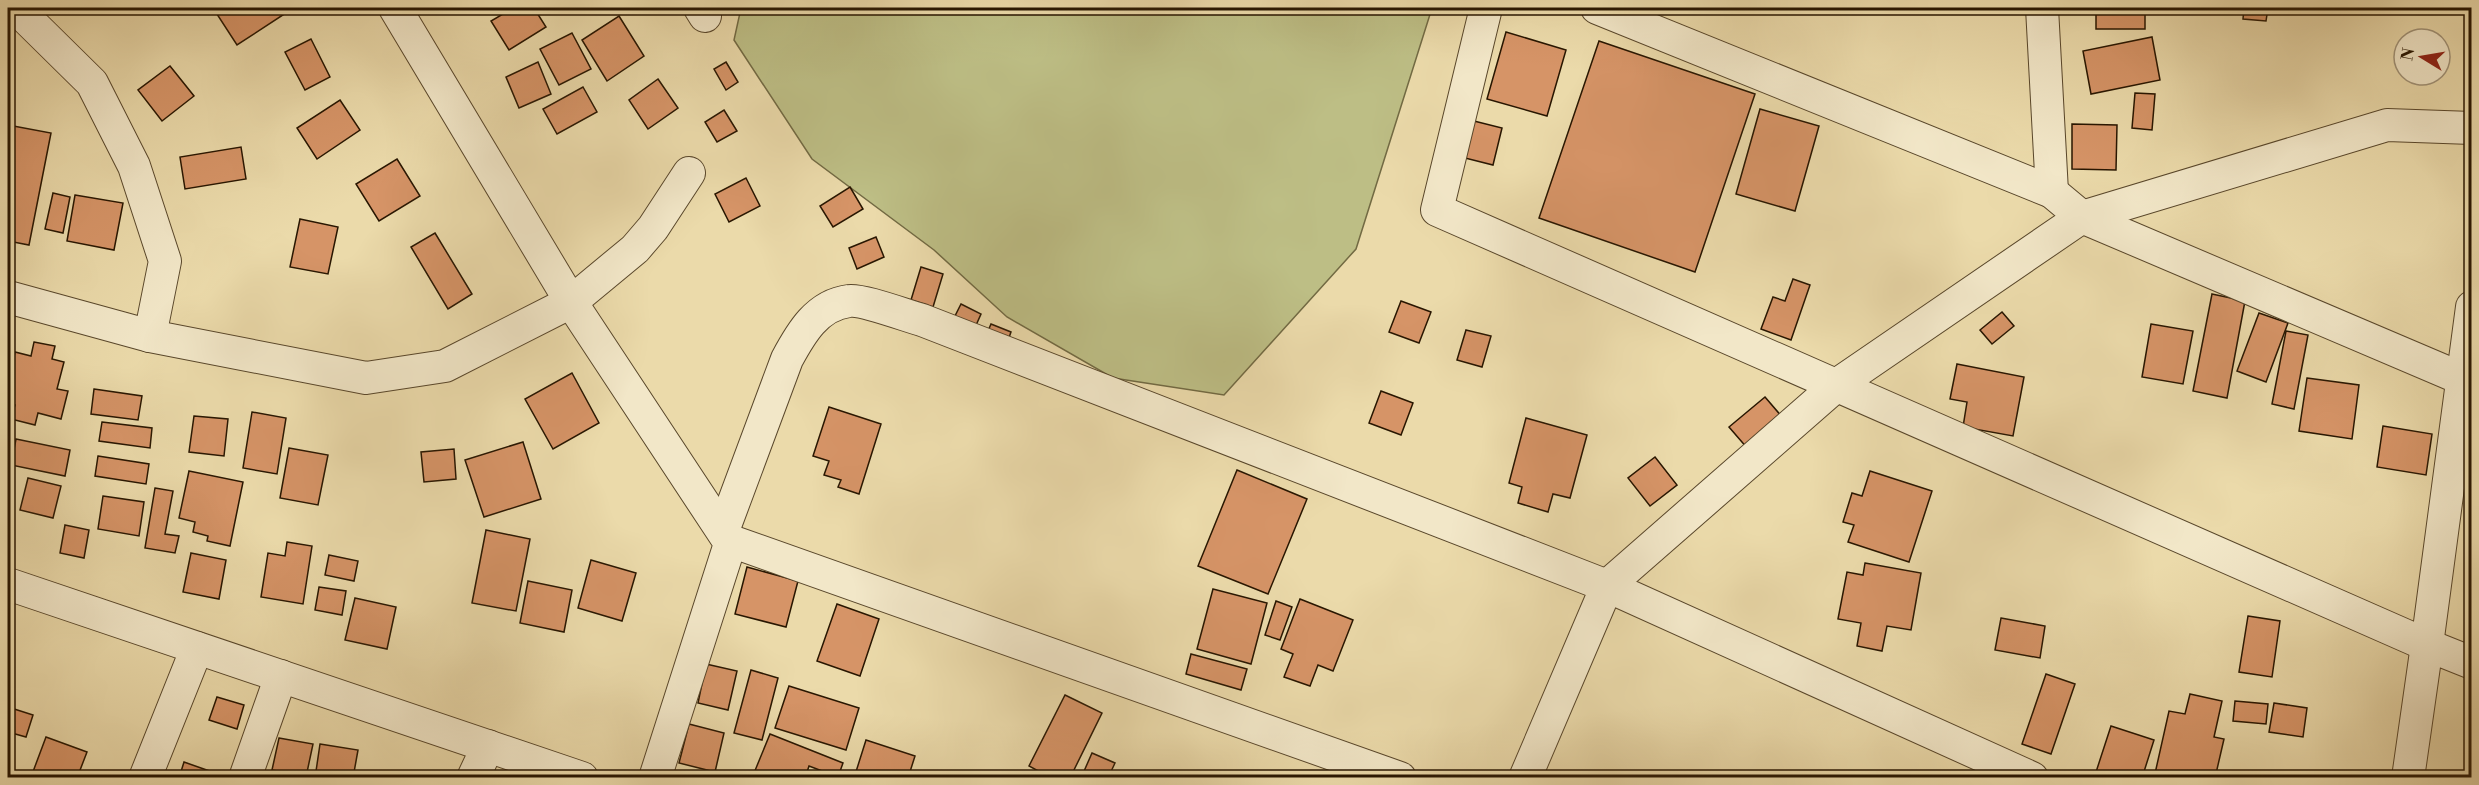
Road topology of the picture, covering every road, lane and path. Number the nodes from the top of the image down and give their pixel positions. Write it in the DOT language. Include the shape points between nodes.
graph roads {
  1 [pos="8,8"];
  2 [pos="395,8"];
  3 [pos="1486,8"];
  4 [pos="1597,8"];
  5 [pos="2042,8"];
  6 [pos="2472,128"];
  7 [pos="689,173"];
  8 [pos="2052,192"];
  9 [pos="2082,217"];
  10 [pos="8,297"];
  11 [pos="571,302"];
  12 [pos="2472,307"];
  13 [pos="150,336"];
  14 [pos="2466,381"];
  15 [pos="1838,384"];
  16 [pos="726,536"];
  17 [pos="8,584"];
  18 [pos="1607,585"];
  19 [pos="2427,645"];
  20 [pos="197,648"];
  21 [pos="2472,663"];
  22 [pos="280,676"];
  23 [pos="488,746"];
  24 [pos="145,777"];
  25 [pos="244,777"];
  26 [pos="473,777"];
  27 [pos="582,777"];
  28 [pos="655,777"];
  29 [pos="1400,777"];
  30 [pos="1525,777"];
  31 [pos="2032,777"];
  32 [pos="2408,777"];
  1 -- 13 [label="street" via="22,14 92,82 134,166 165,261"];
  2 -- 11 [label="street"];
  3 -- 15 [label="street" via="1437,210"];
  4 -- 8 [label="street"];
  5 -- 8 [label="street"];
  6 -- 9 [label="street" via="2387,125"];
  7 -- 11 [label="street" via="635,249"];
  8 -- 9 [label="street"];
  9 -- 14 [label="street"];
  9 -- 15 [label="street"];
  10 -- 13 [label="street"];
  11 -- 13 [label="street" via="446,366 366,378"];
  11 -- 16 [label="street"];
  12 -- 14 [label="street"];
  14 -- 19 [label="street"];
  15 -- 18 [label="street"];
  15 -- 19 [label="street"];
  16 -- 18 [label="street" via="787,359 801,332 823,309 851,300 922,320"];
  16 -- 28 [label="street" via="729,547"];
  16 -- 29 [label="street"];
  17 -- 20 [label="street"];
  18 -- 30 [label="street"];
  18 -- 31 [label="street"];
  19 -- 21 [label="street"];
  19 -- 32 [label="street"];
  20 -- 22 [label="street"];
  20 -- 24 [label="street"];
  22 -- 23 [label="street"];
  22 -- 25 [label="street"];
  23 -- 26 [label="street"];
  23 -- 27 [label="street"];
}
